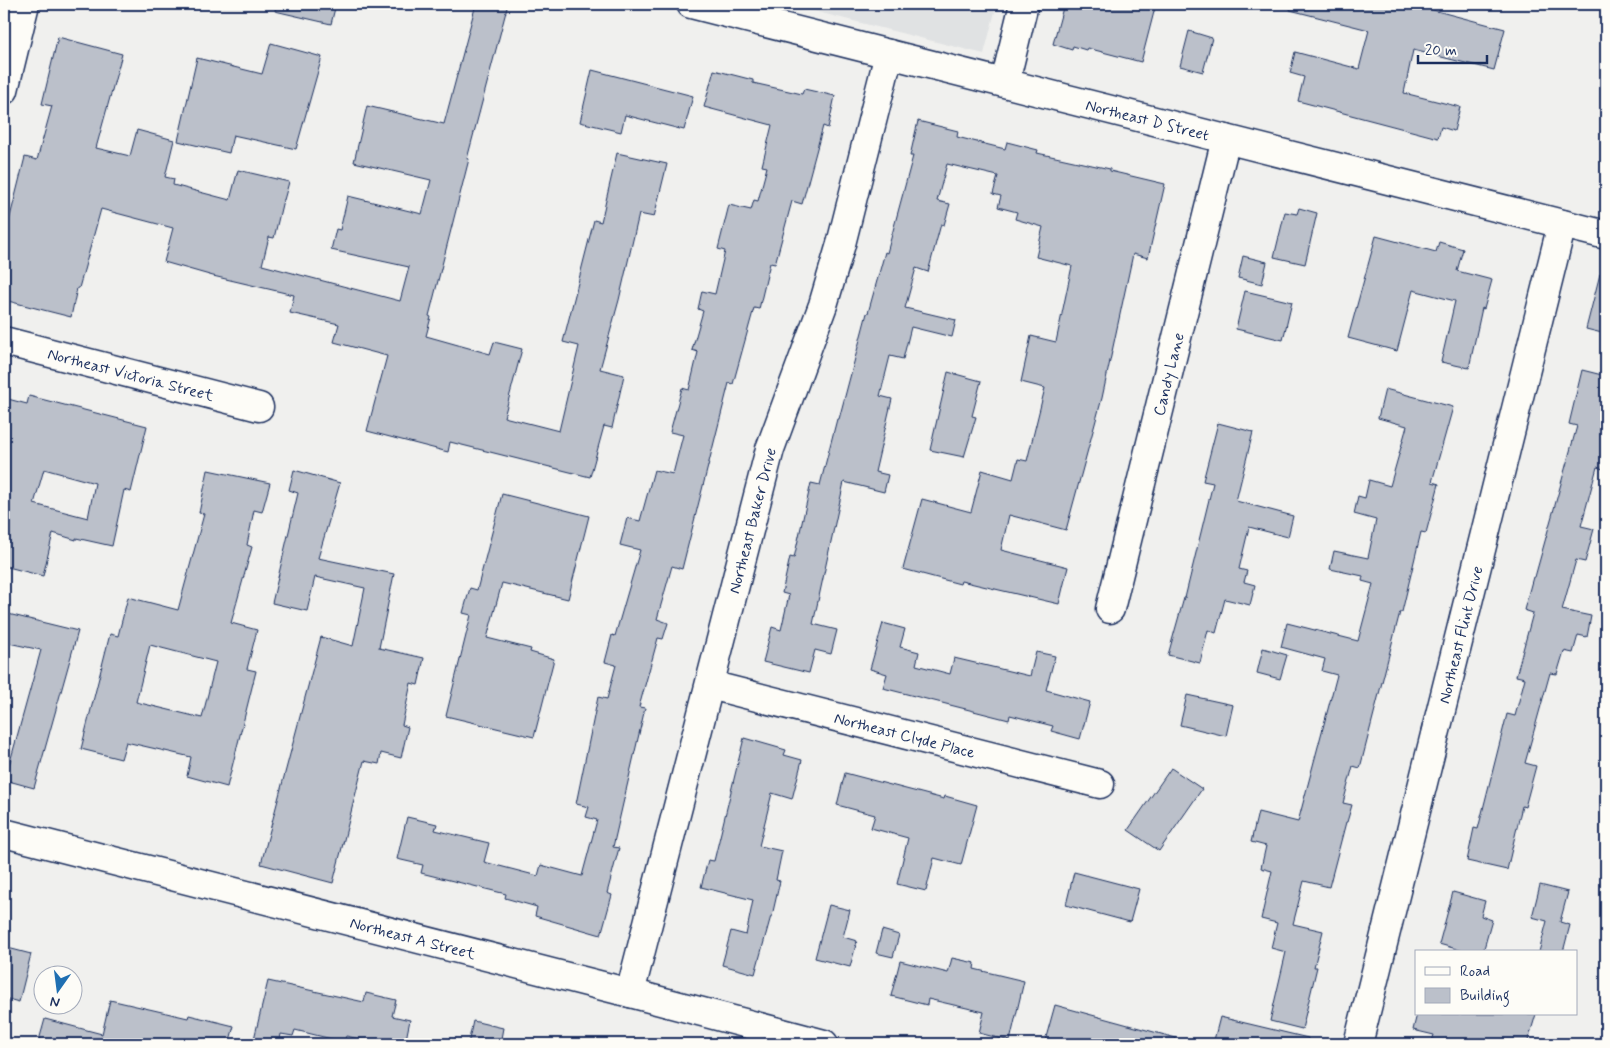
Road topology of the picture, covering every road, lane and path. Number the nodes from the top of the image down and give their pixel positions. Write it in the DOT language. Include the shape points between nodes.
graph roads {
  1 [pos="25,4"];
  2 [pos="691,4"];
  3 [pos="1024,4"];
  4 [pos="889,54"];
  5 [pos="1005,82"];
  6 [pos="4,90"];
  7 [pos="1226,140"];
  8 [pos="1562,224"];
  9 [pos="1606,235"];
  10 [pos="4,341"];
  11 [pos="260,407"];
  12 [pos="1110,609"];
  13 [pos="710,684"];
  14 [pos="1100,784"];
  15 [pos="4,832"];
  16 [pos="630,993"];
  17 [pos="824,1044"];
  18 [pos="1358,1044"];
  1 -- 6 [label="street"];
  2 -- 4 [label="street, Northeast D Street"];
  3 -- 5 [label="street"];
  4 -- 5 [label="street, Northeast D Street"];
  4 -- 13 [label="street, Northeast Baker Drive" via="828,288 770,449"];
  5 -- 7 [label="street, Northeast D Street"];
  7 -- 8 [label="street, Northeast D Street"];
  7 -- 12 [label="street, Candy Lane"];
  8 -- 9 [label="street, Northeast D Street"];
  8 -- 18 [label="street, Northeast Flint Drive"];
  10 -- 11 [label="street, Northeast Victoria Street"];
  13 -- 14 [label="street, Northeast Clyde Place"];
  13 -- 16 [label="street, Northeast Baker Drive"];
  15 -- 16 [label="street, Northeast A Street"];
  16 -- 17 [label="street, Northeast A Street"];
}
